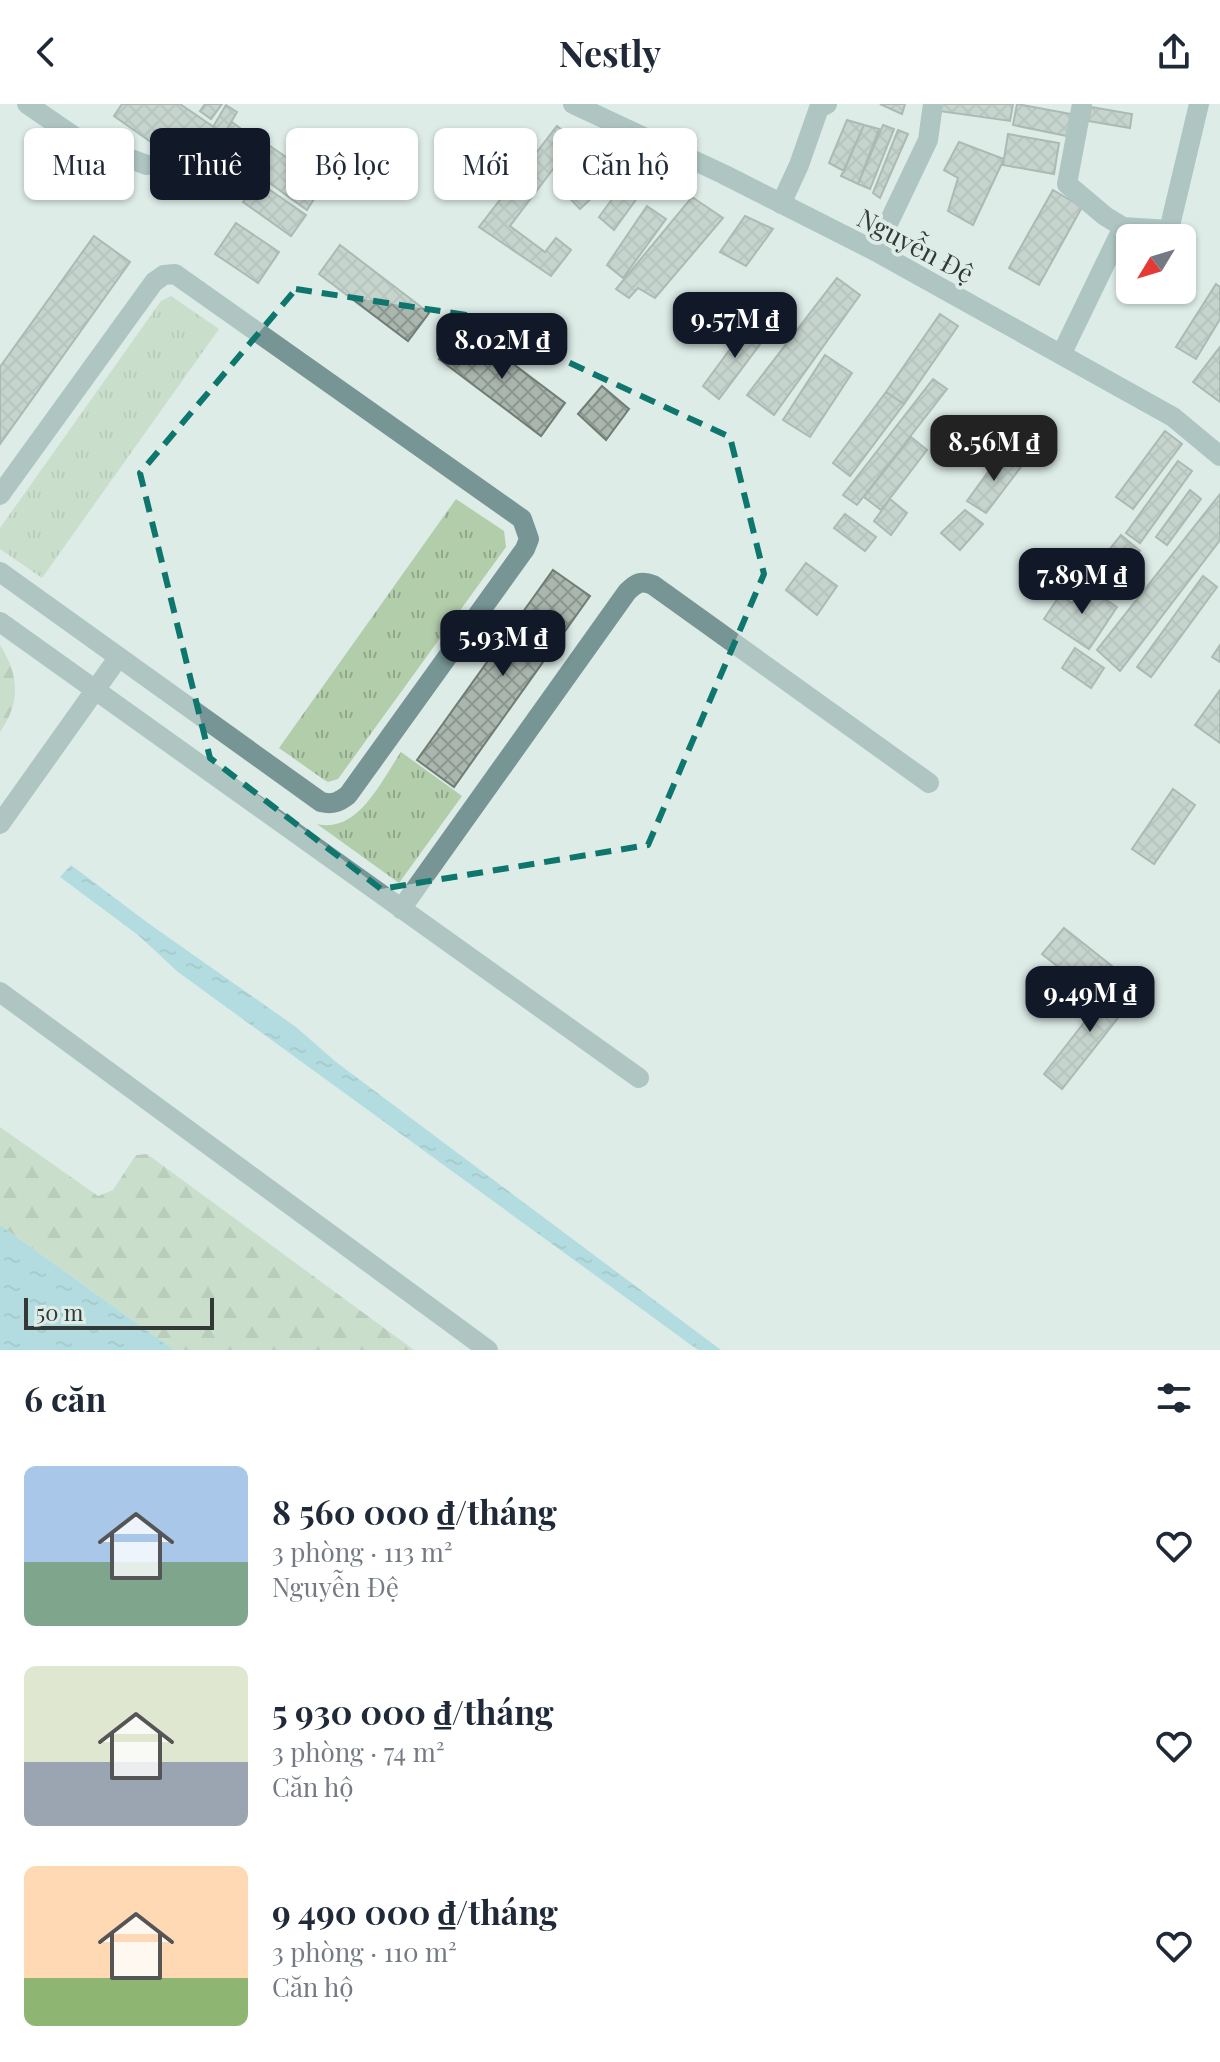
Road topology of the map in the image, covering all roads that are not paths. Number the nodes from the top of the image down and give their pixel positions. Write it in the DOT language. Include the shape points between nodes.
graph roads {
  1 [pos="27,104"];
  2 [pos="573,104"];
  3 [pos="827,104"];
  4 [pos="933,104"];
  5 [pos="1082,104"];
  6 [pos="1199,104"];
  7 [pos="599,109"];
  8 [pos="147,165"];
  9 [pos="781,204"];
  10 [pos="1118,224"];
  11 [pos="1170,224"];
  12 [pos="1116,241"];
  13 [pos="875,251"];
  14 [pos="1062,353"];
  15 [pos="1220,456"];
  16 [pos="0,495"];
  17 [pos="0,572"];
  18 [pos="0,622"];
  19 [pos="118,658"];
  20 [pos="95,691"];
  21 [pos="929,783"];
  22 [pos="0,824"];
  23 [pos="401,909"];
  24 [pos="0,992"];
  25 [pos="639,1078"];
  26 [pos="488,1350"];
  1 -- 8 [label="street" via="81,141"];
  2 -- 7 [label="street, Nguyễn Đệ"];
  3 -- 9 [label="street" via="819,108"];
  4 -- 13 [label="street" via="928,140"];
  5 -- 10 [label="street" via="1067,184"];
  6 -- 11 [label="street"];
  7 -- 9 [label="street, Nguyễn Đệ"];
  9 -- 13 [label="street, Nguyễn Đệ"];
  12 -- 14 [label="street"];
  13 -- 14 [label="street, Nguyễn Đệ"];
  14 -- 15 [label="street, Nguyễn Đệ" via="1173,417"];
  16 -- 19 [label="street" via="154,282 175,274 522,519 527,529 525,549 340,802 321,802"];
  17 -- 19 [label="street"];
  18 -- 20 [label="street"];
  19 -- 20 [label="street"];
  20 -- 22 [label="street"];
  20 -- 23 [label="street"];
  21 -- 23 [label="street" via="643,581 627,592"];
  23 -- 25 [label="street"];
  24 -- 26 [label="street"];
}
